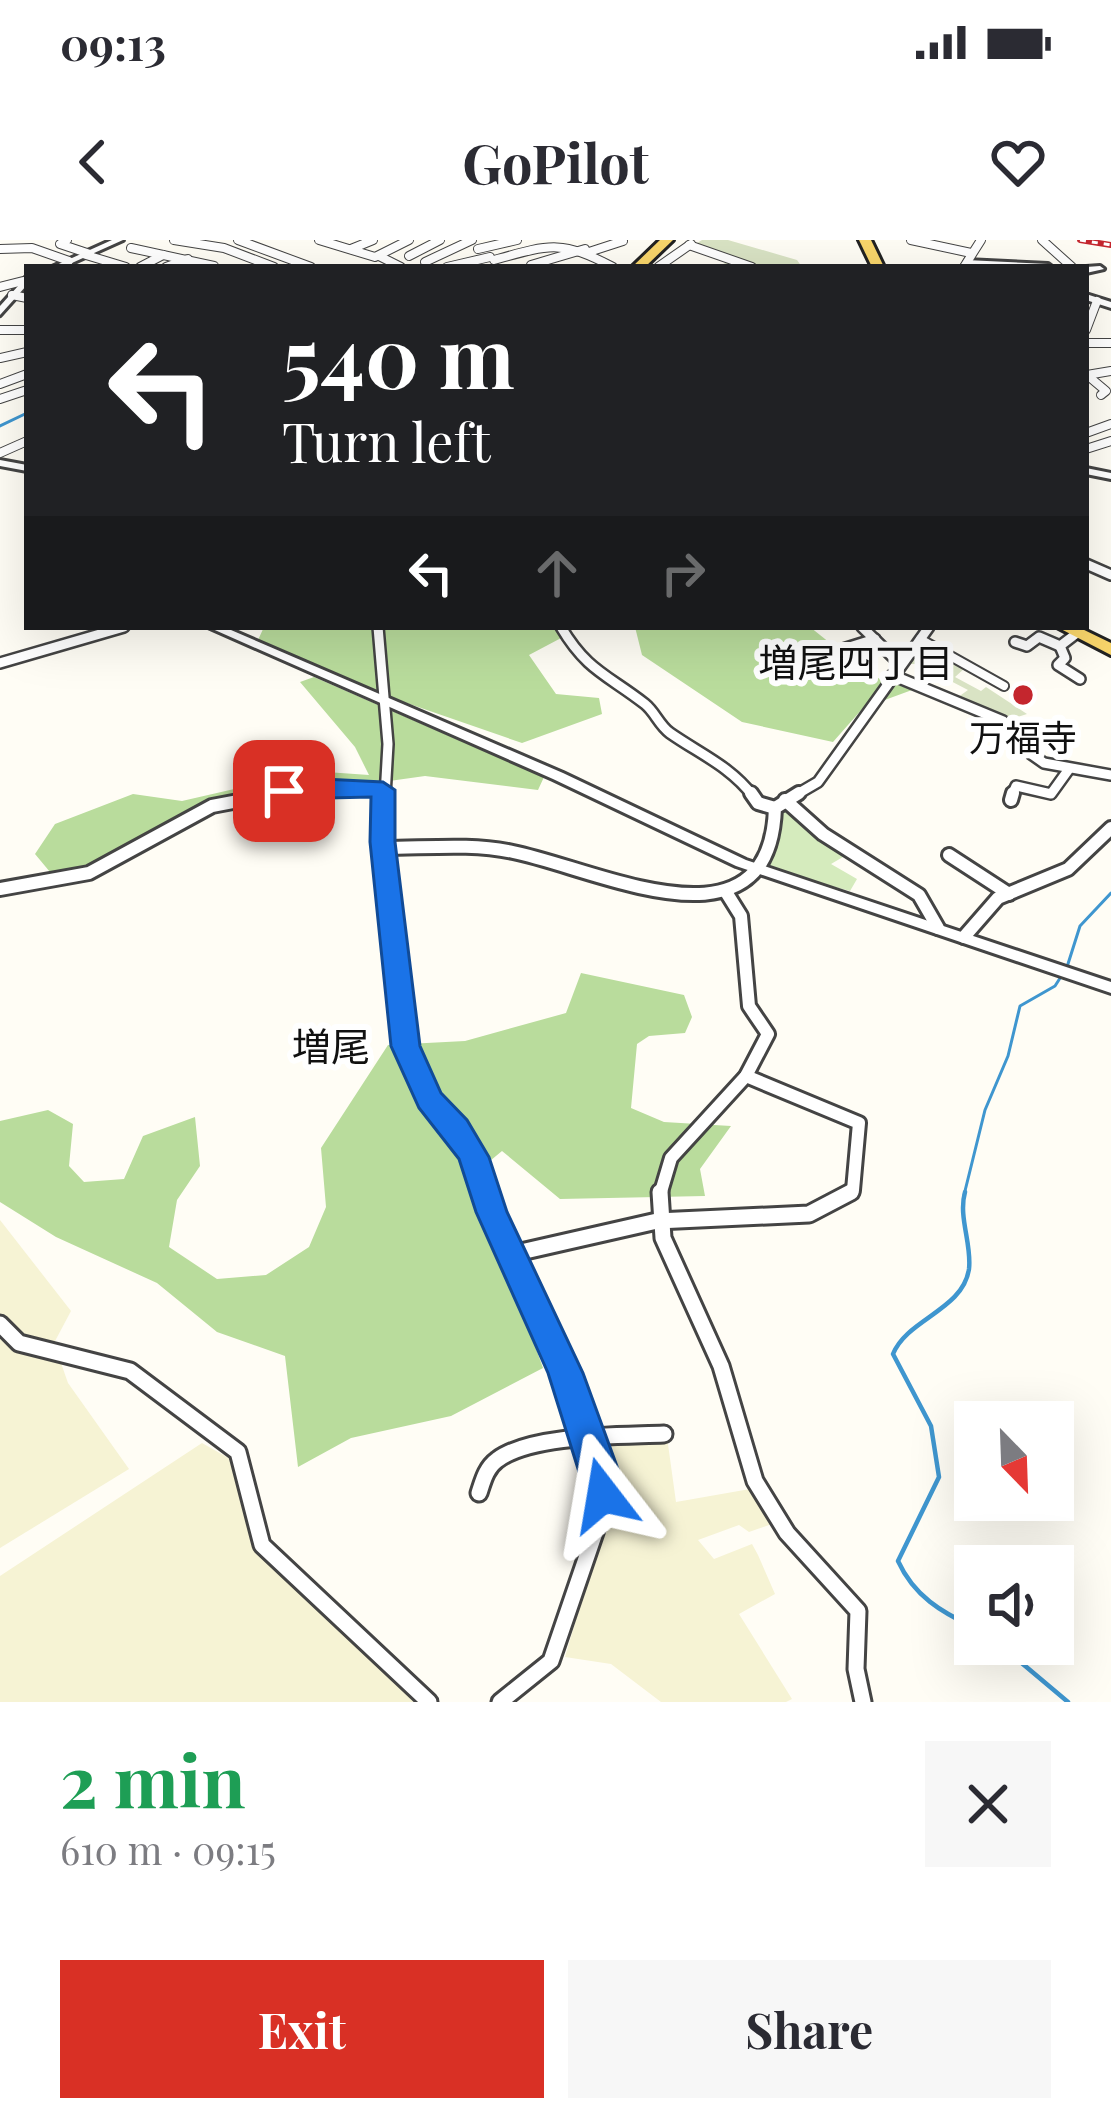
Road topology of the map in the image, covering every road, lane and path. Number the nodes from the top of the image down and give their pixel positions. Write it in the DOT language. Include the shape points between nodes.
graph roads {
  1 [pos="10,240"];
  2 [pos="67,240"];
  3 [pos="119,240"];
  4 [pos="174,240"];
  5 [pos="239,240"];
  6 [pos="323,240"];
  7 [pos="373,240"];
  8 [pos="409,240"];
  9 [pos="440,240"];
  10 [pos="517,240"];
  11 [pos="538,240"];
  12 [pos="667,240"];
  13 [pos="848,240"];
  14 [pos="910,240"];
  15 [pos="981,240"];
  16 [pos="1042,240"];
  17 [pos="623,241"];
  18 [pos="865,241"];
  19 [pos="470,242"];
  20 [pos="693,243"];
  21 [pos="26,244"];
  22 [pos="551,244"];
  23 [pos="0,248"];
  24 [pos="131,248"];
  25 [pos="224,248"];
  26 [pos="586,248"];
  27 [pos="478,249"];
  28 [pos="350,250"];
  29 [pos="390,250"];
  30 [pos="88,254"];
  31 [pos="164,254"];
  32 [pos="242,255"];
  33 [pos="379,256"];
  34 [pos="409,256"];
  35 [pos="492,258"];
  36 [pos="190,259"];
  37 [pos="968,261"];
  38 [pos="69,262"];
  39 [pos="652,263"];
  40 [pos="64,264"];
  41 [pos="115,264"];
  42 [pos="146,264"];
  43 [pos="175,264"];
  44 [pos="206,264"];
  45 [pos="217,264"];
  46 [pos="260,264"];
  47 [pos="302,264"];
  48 [pos="391,264"];
  49 [pos="423,264"];
  50 [pos="462,264"];
  51 [pos="499,264"];
  52 [pos="534,264"];
  53 [pos="556,264"];
  54 [pos="745,264"];
  55 [pos="1008,264"];
  56 [pos="1069,264"];
  57 [pos="24,281"];
  58 [pos="12,295"];
  59 [pos="1111,295"];
  60 [pos="24,297"];
  61 [pos="1099,301"];
  62 [pos="0,312"];
  63 [pos="1089,377"];
  64 [pos="1101,395"];
  65 [pos="114,630"];
  66 [pos="221,630"];
  67 [pos="378,630"];
  68 [pos="563,630"];
  69 [pos="865,630"];
  70 [pos="927,630"];
  71 [pos="1067,635"];
  72 [pos="875,639"];
  73 [pos="920,639"];
  74 [pos="1015,642"];
  75 [pos="843,649"];
  76 [pos="1111,650"];
  77 [pos="0,663"];
  78 [pos="900,664"];
  79 [pos="892,675"];
  80 [pos="1080,679"];
  81 [pos="1004,686"];
  82 [pos="386,701"];
  83 [pos="1069,769"];
  84 [pos="1111,775"];
  85 [pos="383,790"];
  86 [pos="1011,800"];
  87 [pos="780,804"];
  88 [pos="1111,828"];
  89 [pos="384,848"];
  90 [pos="949,855"];
  91 [pos="760,869"];
  92 [pos="0,889"];
  93 [pos="726,892"];
  94 [pos="1009,894"];
  95 [pos="938,928"];
  96 [pos="964,937"];
  97 [pos="1111,988"];
  98 [pos="746,1076"];
  99 [pos="660,1220"];
  100 [pos="512,1254"];
  101 [pos="0,1324"];
  102 [pos="664,1434"];
  103 [pos="590,1439"];
  104 [pos="479,1493"];
  105 [pos="429,1702"];
  106 [pos="500,1702"];
  107 [pos="863,1702"];
  1 -- 23 [label="street"];
  2 -- 30 [label="street" via="60,244"];
  3 -- 30 [label="street"];
  4 -- 25 [label="street"];
  5 -- 25 [label="street"];
  5 -- 47 [label="street"];
  6 -- 28 [label="street"];
  7 -- 28 [label="street"];
  8 -- 29 [label="street"];
  9 -- 34 [label="street"];
  10 -- 27 [label="street"];
  11 -- 22 [label="street"];
  12 -- 39 [label="main road"];
  13 -- 18 [label="street"];
  14 -- 37 [label="street"];
  15 -- 37 [label="street"];
  16 -- 56 [label="street"];
  17 -- 26 [label="street"];
  19 -- 27 [label="street"];
  19 -- 49 [label="street"];
  20 -- 39 [label="street"];
  20 -- 54 [label="street"];
  21 -- 23 [label="street"];
  21 -- 38 [label="street"];
  22 -- 26 [label="street"];
  22 -- 35 [label="street"];
  24 -- 31 [label="street"];
  25 -- 32 [label="street"];
  26 -- 52 [label="street"];
  26 -- 53 [label="street"];
  27 -- 35 [label="street"];
  28 -- 33 [label="street"];
  29 -- 33 [label="street"];
  29 -- 34 [label="street"];
  30 -- 38 [label="street"];
  30 -- 41 [label="street"];
  31 -- 36 [label="street"];
  31 -- 42 [label="street"];
  32 -- 45 [label="street"];
  32 -- 46 [label="street"];
  33 -- 48 [label="street"];
  34 -- 49 [label="street"];
  35 -- 50 [label="street"];
  35 -- 51 [label="street"];
  36 -- 43 [label="street"];
  36 -- 44 [label="street"];
  37 -- 55 [label="street"];
  38 -- 40 [label="street"];
  57 -- 58 [label="street"];
  58 -- 60 [label="street"];
  58 -- 62 [label="street"];
  59 -- 61 [label="street"];
  63 -- 64 [label="street" via="1106,391"];
  65 -- 77 [label="street"];
  66 -- 82 [label="street"];
  67 -- 82 [label="street"];
  68 -- 87 [label="street" via="605,680 649,706 664,729 736,774 758,802"];
  69 -- 72 [label="street"];
  70 -- 73 [label="street"];
  71 -- 74 [label="street"];
  71 -- 76 [label="main road"];
  71 -- 80 [label="street" via="1058,665"];
  72 -- 75 [label="street"];
  72 -- 78 [label="street"];
  73 -- 78 [label="street"];
  73 -- 81 [label="street"];
  78 -- 79 [label="street"];
  79 -- 83 [label="street" via="1003,721 1030,754"];
  79 -- 87 [label="street" via="818,782"];
  82 -- 85 [label="street"];
  82 -- 91 [label="street"];
  83 -- 84 [label="street"];
  83 -- 86 [label="street" via="1051,794 1016,786"];
  85 -- 89 [label="street"];
  85 -- 92 [label="street" via="314,788 212,806 89,874"];
  87 -- 91 [label="street"];
  87 -- 95 [label="street" via="920,895"];
  88 -- 94 [label="street" via="1068,869"];
  89 -- 93 [label="street" via="508,851 640,888"];
  89 -- 100 [label="street" via="405,1046 429,1100 467,1142"];
  90 -- 94 [label="street"];
  91 -- 93 [label="street"];
  91 -- 95 [label="street"];
  93 -- 98 [label="street" via="741,916 749,1006 768,1034"];
  94 -- 96 [label="street"];
  95 -- 96 [label="street"];
  96 -- 97 [label="street"];
  98 -- 99 [label="street" via="671,1158"];
  98 -- 99 [label="street" via="859,1124 853,1190 836,1206 802,1217"];
  99 -- 100 [label="street"];
  99 -- 107 [label="street" via="686,1299 722,1366 752,1478 776,1519 858,1611"];
  100 -- 103 [label="street"];
  101 -- 105 [label="street" via="19,1343 130,1371 238,1452 262,1545"];
  102 -- 103 [label="street"];
  103 -- 104 [label="street" via="500,1457"];
  103 -- 106 [label="street" via="601,1516 556,1648"];
}
